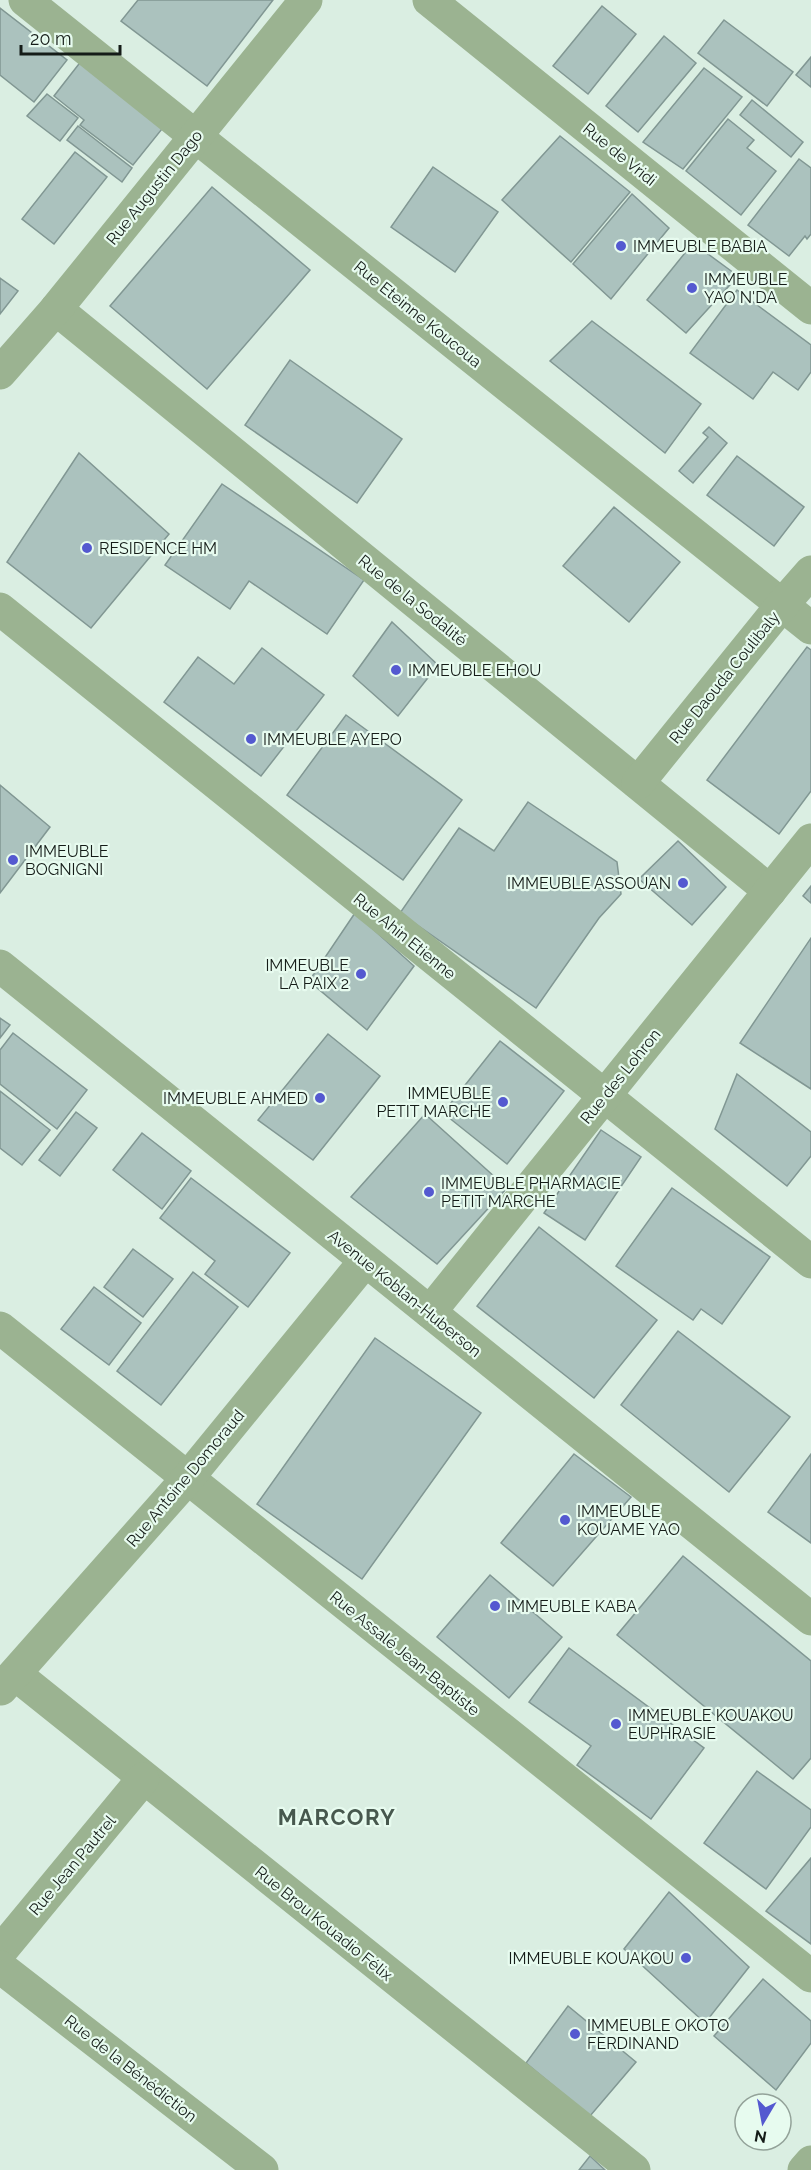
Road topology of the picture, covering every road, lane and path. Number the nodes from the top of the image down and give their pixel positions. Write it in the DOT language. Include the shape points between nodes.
graph roads {
  1 [pos="25,0"];
  2 [pos="306,0"];
  3 [pos="429,0"];
  4 [pos="195,136"];
  5 [pos="811,308"];
  6 [pos="56,309"];
  7 [pos="0,374"];
  8 [pos="811,572"];
  9 [pos="782,605"];
  10 [pos="0,609"];
  11 [pos="811,628"];
  12 [pos="638,783"];
  13 [pos="811,840"];
  14 [pos="770,891"];
  15 [pos="0,966"];
  16 [pos="604,1097"];
  17 [pos="365,1260"];
  18 [pos="811,1262"];
  19 [pos="430,1312"];
  20 [pos="0,1328"];
  21 [pos="187,1479"];
  22 [pos="811,1619"];
  23 [pos="7,1682"];
  24 [pos="143,1779"];
  25 [pos="0,1952"];
  26 [pos="0,1967"];
  27 [pos="811,1976"];
  28 [pos="811,2162"];
  29 [pos="262,2170"];
  30 [pos="634,2170"];
  31 [pos="804,2170"];
  1 -- 4 [label="street, Rue Eteinne Koucoua"];
  2 -- 4 [label="street, Rue Augustin Dago"];
  3 -- 5 [label="street, Rue de Vridi"];
  4 -- 6 [label="street, Rue Augustin Dago"];
  4 -- 9 [label="street, Rue Eteinne Koucoua"];
  6 -- 7 [label="street, Rue Augustin Dago"];
  6 -- 12 [label="street, Rue de la Sodalité"];
  8 -- 9 [label="street, Rue Daouda Coulibaly"];
  9 -- 11 [label="street, Rue Eteinne Koucoua"];
  9 -- 12 [label="street, Rue Daouda Coulibaly"];
  10 -- 16 [label="street, Rue Ahin Etienne"];
  12 -- 14 [label="street, Rue de la Sodalité"];
  13 -- 14 [label="street, Rue des Lohron"];
  14 -- 16 [label="street, Rue des Lohron"];
  15 -- 17 [label="street, Avenue Koblan-Huberson"];
  16 -- 18 [label="street, Rue Ahin Etienne"];
  16 -- 19 [label="street, Rue des Lohron"];
  17 -- 19 [label="street, Avenue Koblan-Huberson"];
  17 -- 21 [label="street, Rue Antoine Domoraud"];
  19 -- 22 [label="street, Avenue Koblan-Huberson"];
  20 -- 21 [label="street, Rue Assalé Jean-Baptiste"];
  21 -- 23 [label="street, Rue Antoine Domoraud"];
  21 -- 27 [label="street, Rue Assalé Jean-Baptiste"];
  23 -- 24 [label="street, Rue Brou Kouadio Félix"];
  24 -- 25 [label="street, Rue Jean Pautrel"];
  24 -- 30 [label="street, Rue Brou Kouadio Félix"];
  26 -- 29 [label="street, Rue de la Bénédiction"];
  28 -- 31 [label="street"];
}
